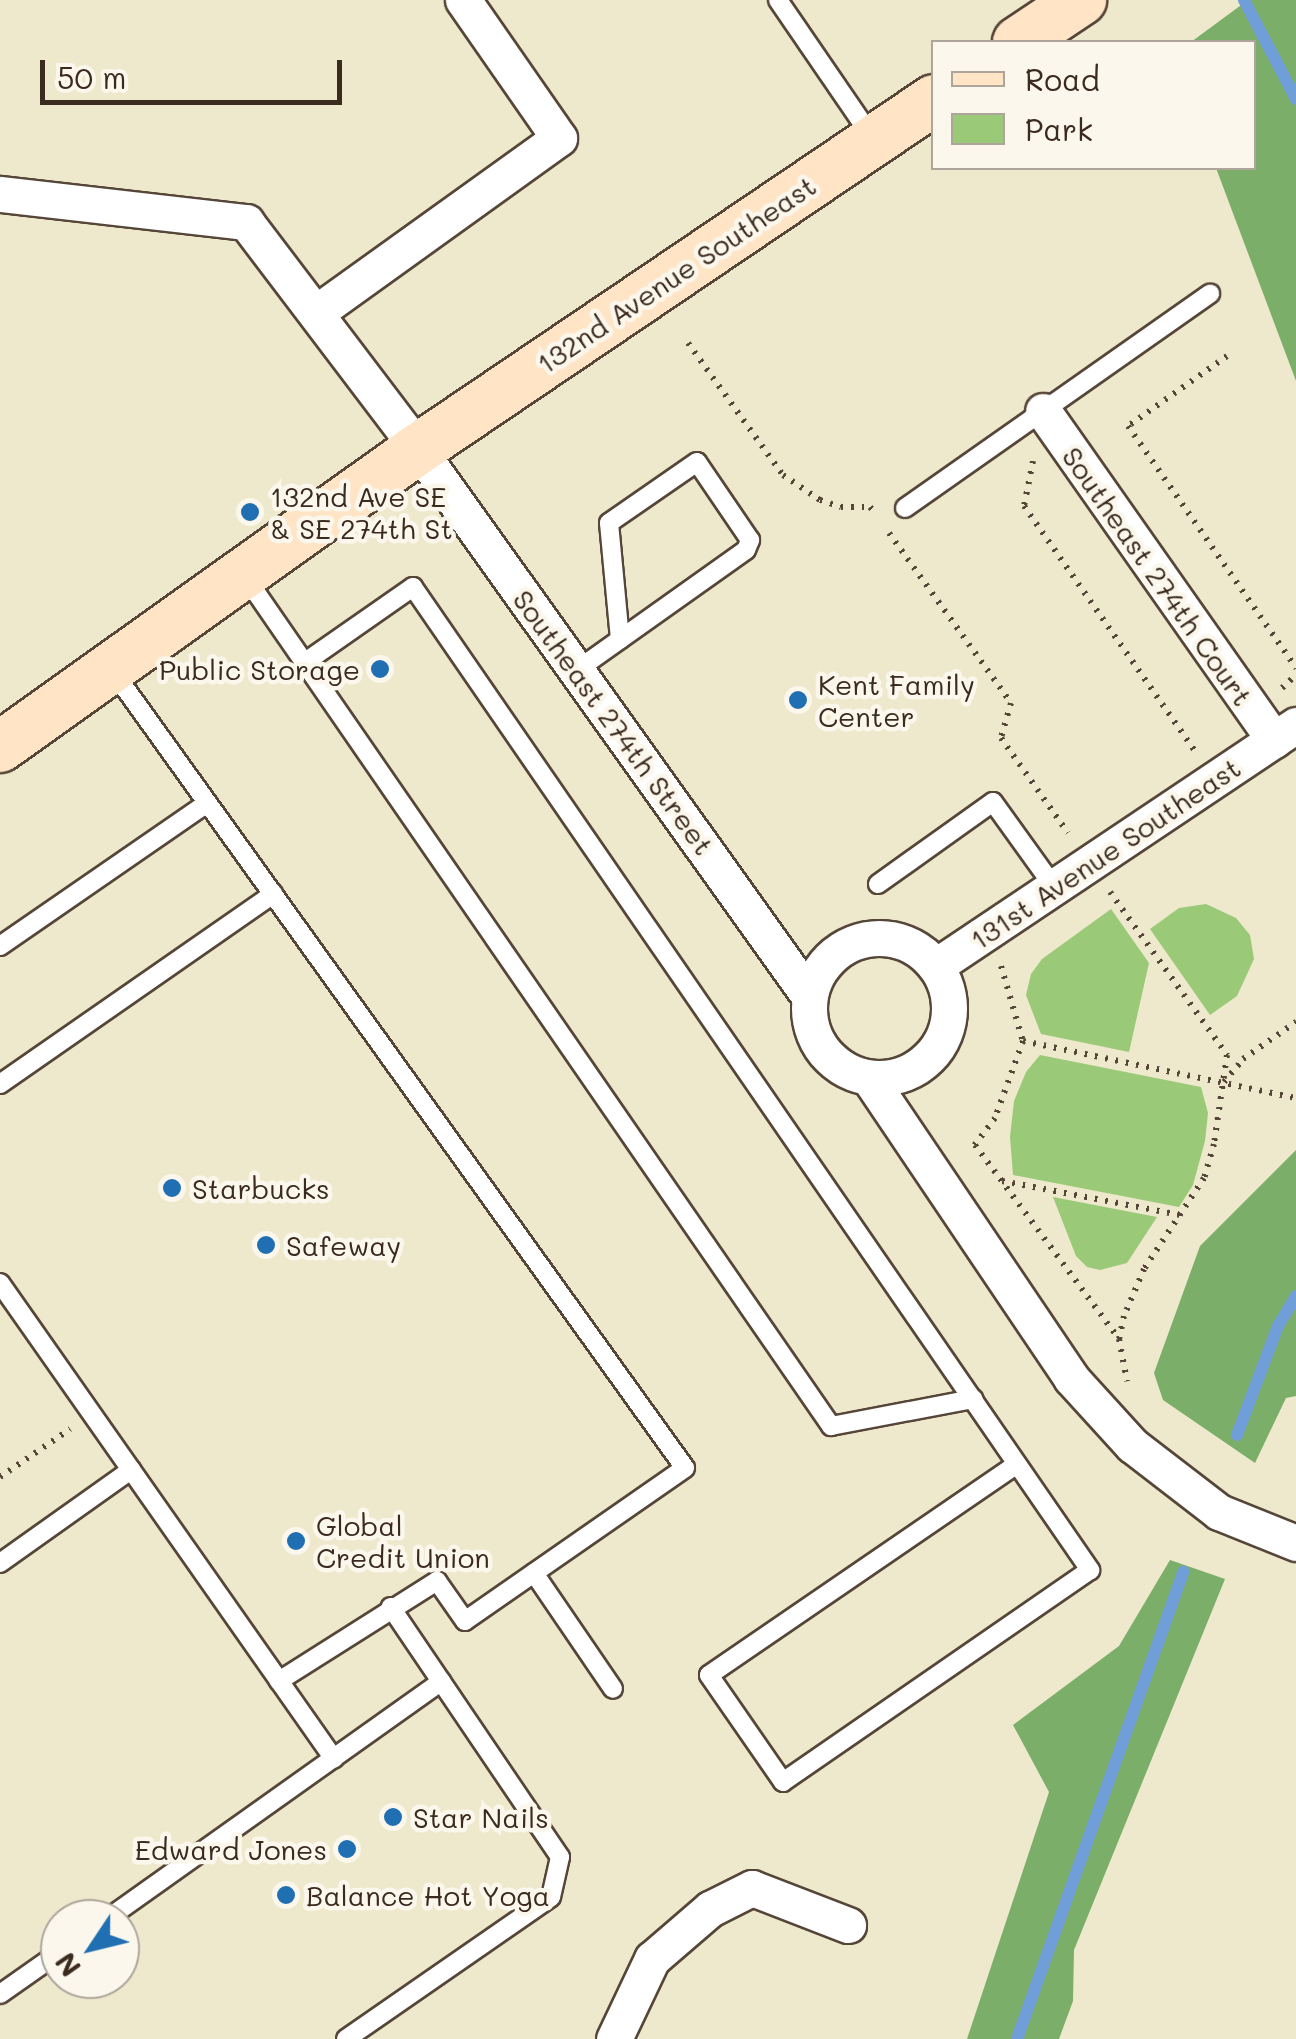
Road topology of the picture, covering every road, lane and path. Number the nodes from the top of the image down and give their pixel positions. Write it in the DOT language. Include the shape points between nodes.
graph roads {
  1 [pos="464,0"];
  2 [pos="778,0"];
  3 [pos="1081,0"];
  4 [pos="1021,40"];
  5 [pos="931,102"];
  6 [pos="874,140"];
  7 [pos="0,194"];
  8 [pos="1210,294"];
  9 [pos="317,312"];
  10 [pos="1227,356"];
  11 [pos="1043,411"];
  12 [pos="418,449"];
  13 [pos="905,508"];
  14 [pos="243,575"];
  15 [pos="620,638"];
  16 [pos="304,663"];
  17 [pos="1296,668"];
  18 [pos="112,670"];
  19 [pos="577,670"];
  20 [pos="1285,733"];
  21 [pos="0,746"];
  22 [pos="1214,780"];
  23 [pos="208,804"];
  24 [pos="878,884"];
  25 [pos="1054,887"];
  26 [pos="273,894"];
  27 [pos="981,936"];
  28 [pos="0,946"];
  29 [pos="936,966"];
  30 [pos="810,996"];
  31 [pos="1296,1022"];
  32 [pos="1023,1041"];
  33 [pos="868,1078"];
  34 [pos="1224,1082"];
  35 [pos="0,1084"];
  36 [pos="1296,1098"];
  37 [pos="1002,1181"];
  38 [pos="1182,1216"];
  39 [pos="0,1283"];
  40 [pos="1119,1340"];
  41 [pos="973,1399"];
  42 [pos="92,1414"];
  43 [pos="1017,1464"];
  44 [pos="131,1470"];
  45 [pos="0,1477"];
  46 [pos="1296,1543"];
  47 [pos="0,1563"];
  48 [pos="534,1573"];
  49 [pos="391,1607"];
  50 [pos="279,1680"];
  51 [pos="441,1682"];
  52 [pos="613,1689"];
  53 [pos="334,1759"];
  54 [pos="134,1899"];
  55 [pos="848,1925"];
  56 [pos="40,1966"];
  57 [pos="0,1994"];
  58 [pos="346,2039"];
  59 [pos="614,2039"];
  1 -- 9 [label="street" via="559,138"];
  2 -- 6 [label="lane"];
  3 -- 4 [label="main road"];
  5 -- 6 [label="main road, 132nd Avenue Southeast"];
  6 -- 12 [label="main road, 132nd Avenue Southeast"];
  7 -- 9 [label="street" via="246,222"];
  8 -- 11 [label="lane"];
  9 -- 12 [label="street"];
  10 -- 17 [label="path" via="1128,426"];
  11 -- 13 [label="lane"];
  11 -- 20 [label="street, Southeast 274th Court"];
  11 -- 22 [label="path" via="1024,506"];
  12 -- 14 [label="main road, 132nd Avenue Southeast"];
  12 -- 19 [label="street, Southeast 274th Street"];
  14 -- 16 [label="lane"];
  14 -- 18 [label="main road, 132nd Avenue Southeast"];
  15 -- 15 [label="lane" via="746,550 750,540 697,462 609,523"];
  15 -- 19 [label="lane"];
  16 -- 41 [label="lane" via="831,1426"];
  16 -- 41 [label="lane" via="413,587"];
  18 -- 21 [label="main road, 132nd Avenue Southeast"];
  18 -- 23 [label="lane"];
  19 -- 30 [label="street, Southeast 274th Street"];
  20 -- 22 [label="street, 131st Avenue Southeast"];
  22 -- 25 [label="street, 131st Avenue Southeast"];
  23 -- 26 [label="lane"];
  23 -- 28 [label="lane"];
  24 -- 25 [label="lane" via="993,802"];
  25 -- 27 [label="street, 131st Avenue Southeast"];
  26 -- 35 [label="lane"];
  26 -- 48 [label="lane" via="685,1468"];
  27 -- 29 [label="street, 131st Avenue Southeast"];
  27 -- 32 [label="path" via="1002,968"];
  29 -- 30 [label="street" via="898,940 874,937 832,955"];
  29 -- 33 [label="street" via="950,1010 933,1054 903,1073"];
  30 -- 33 [label="street, Southeast 274th Street" via="813,1029 829,1058"];
  31 -- 34 [label="path" via="1243,1059"];
  32 -- 34 [label="path"];
  32 -- 37 [label="path" via="995,1118 975,1145"];
  33 -- 46 [label="street, Southeast 274th Street" via="1072,1378 1132,1445 1219,1512"];
  34 -- 36 [label="path"];
  37 -- 38 [label="path"];
  37 -- 40 [label="path"];
  39 -- 42 [label="lane"];
  41 -- 43 [label="lane"];
  42 -- 44 [label="lane"];
  42 -- 45 [label="path"];
  43 -- 43 [label="lane" via="1090,1570 783,1782 709,1675"];
  44 -- 47 [label="lane"];
  44 -- 50 [label="lane"];
  48 -- 49 [label="lane" via="465,1621 437,1580"];
  48 -- 52 [label="lane"];
  49 -- 50 [label="lane"];
  49 -- 51 [label="lane"];
  50 -- 53 [label="lane"];
  51 -- 53 [label="lane"];
  51 -- 58 [label="lane" via="560,1858 552,1896"];
  53 -- 54 [label="lane"];
  55 -- 59 [label="street" via="752,1888 710,1910 652,1959"];
  56 -- 57 [label="lane"];
}
